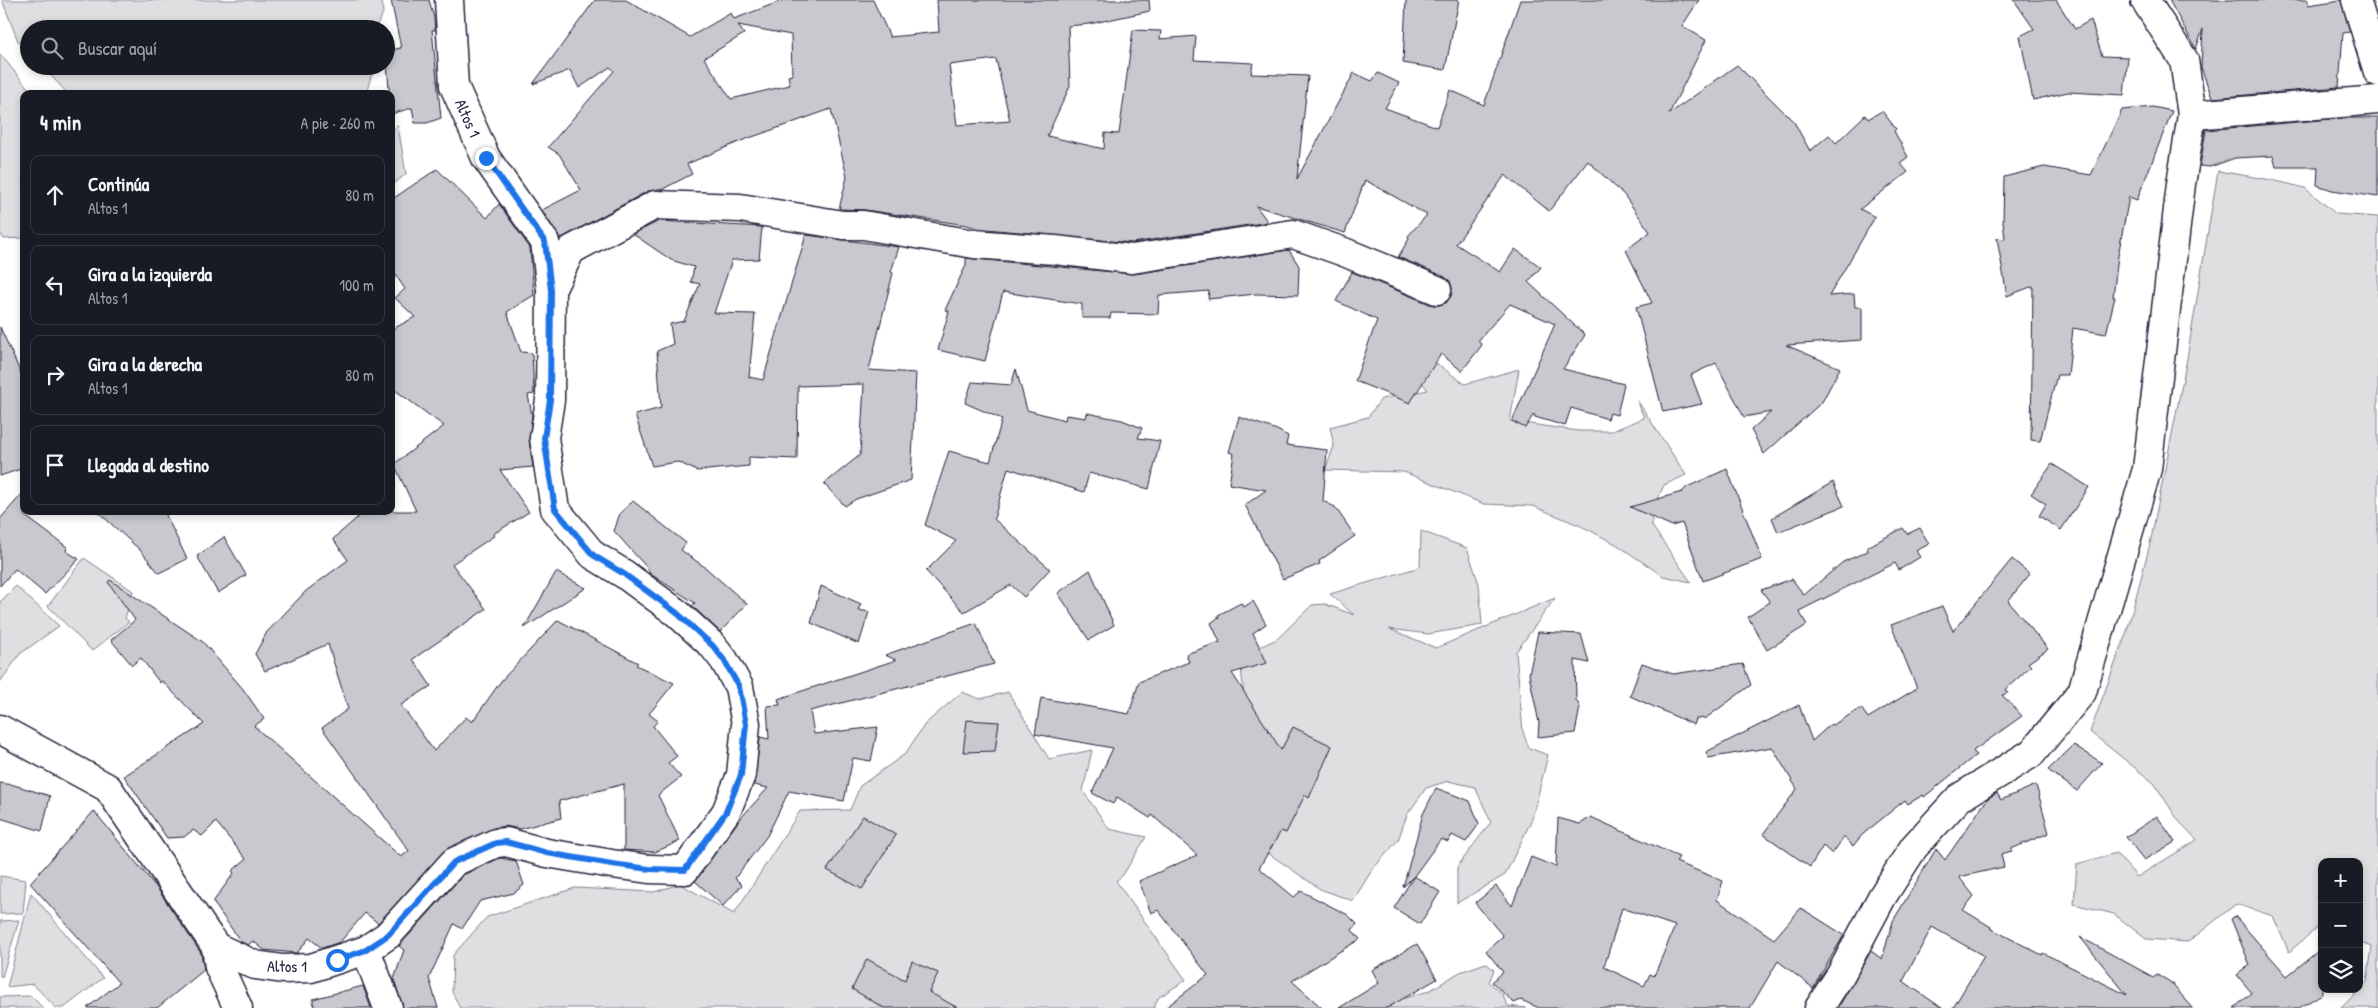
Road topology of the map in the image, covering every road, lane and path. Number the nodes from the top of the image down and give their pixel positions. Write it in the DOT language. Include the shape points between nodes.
graph roads {
  1 [pos="449,0"];
  2 [pos="2145,0"];
  3 [pos="2356,0"];
  4 [pos="2378,72"];
  5 [pos="2378,100"];
  6 [pos="2192,115"];
  7 [pos="551,290"];
  8 [pos="1437,290"];
  9 [pos="0,729"];
  10 [pos="216,946"];
  11 [pos="366,950"];
  12 [pos="238,1008"];
  13 [pos="388,1008"];
  14 [pos="1819,1008"];
  1 -- 7 [label="street, Altos 1" via="454,86 486,158 545,242"];
  2 -- 6 [label="street" via="2184,60"];
  3 -- 4 [label="street"];
  5 -- 6 [label="street"];
  6 -- 14 [label="street" via="2147,468 2082,692 2032,753 1960,798 1914,847"];
  7 -- 8 [label="street" via="571,250 655,205 740,208 974,244 1132,259 1293,234"];
  7 -- 11 [label="street, Altos 1" via="550,400 544,438 555,509 593,555 677,613 724,660 739,687 746,724 741,775 726,812 685,870 612,864 506,842 496,843 454,862 388,935"];
  9 -- 10 [label="street, Altos 1" via="108,788"];
  10 -- 11 [label="street, Altos 1" via="255,965 283,969 311,968"];
  10 -- 12 [label="street" via="219,966"];
  11 -- 13 [label="street"];
}
